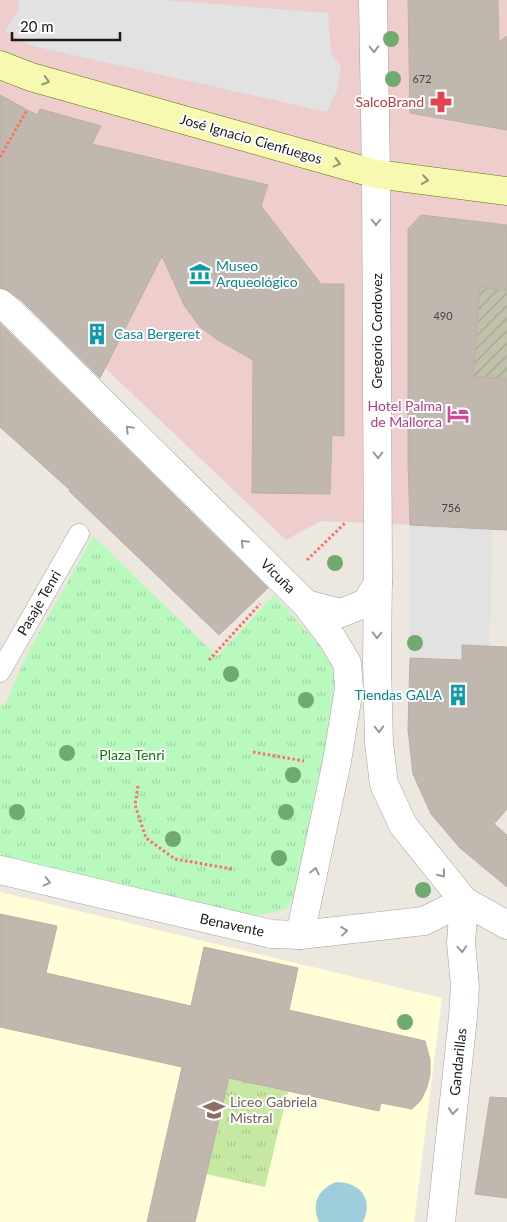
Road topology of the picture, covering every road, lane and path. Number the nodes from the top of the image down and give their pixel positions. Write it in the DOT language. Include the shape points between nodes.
graph roads {
  1 [pos="373,0"];
  2 [pos="0,65"];
  3 [pos="32,77"];
  4 [pos="0,157"];
  5 [pos="376,174"];
  6 [pos="507,191"];
  7 [pos="0,303"];
  8 [pos="350,518"];
  9 [pos="78,534"];
  10 [pos="303,565"];
  11 [pos="378,583"];
  12 [pos="264,600"];
  13 [pos="306,604"];
  14 [pos="209,660"];
  15 [pos="0,672"];
  16 [pos="253,752"];
  17 [pos="307,762"];
  18 [pos="138,786"];
  19 [pos="232,868"];
  20 [pos="0,870"];
  21 [pos="464,901"];
  22 [pos="507,925"];
  23 [pos="300,936"];
  24 [pos="441,1222"];
  1 -- 5 [label="street, Gregorio Cordovez, one-way"];
  2 -- 3 [label="main road, José Ignacio Cienfuegos"];
  3 -- 4 [label="path" via="32,100"];
  3 -- 5 [label="main road, José Ignacio Cienfuegos, one-way"];
  5 -- 6 [label="main road, José Ignacio Cienfuegos, one-way"];
  5 -- 11 [label="street, Gregorio Cordovez, one-way"];
  13 -- 7 [label="street, Vicuña, one-way"];
  8 -- 10 [label="path"];
  9 -- 15 [label="lane, Pasaje Tenri"];
  11 -- 13 [label="street" via="366,603 341,613"];
  11 -- 21 [label="street, Gregorio Cordovez, one-way" via="379,743 384,784 403,825"];
  12 -- 14 [label="path"];
  23 -- 13 [label="street, Vicuña, one-way" via="350,688 347,664"];
  16 -- 17 [label="path"];
  18 -- 19 [label="path" via="136,805 146,838 175,859"];
  20 -- 23 [label="street, Benavente, one-way" via="232,926"];
  21 -- 22 [label="street"];
  23 -- 21 [label="street, Benavente, one-way" via="424,922"];
  21 -- 24 [label="street, Gandarillas, one-way" via="461,943 465,986 463,1017"];
}
